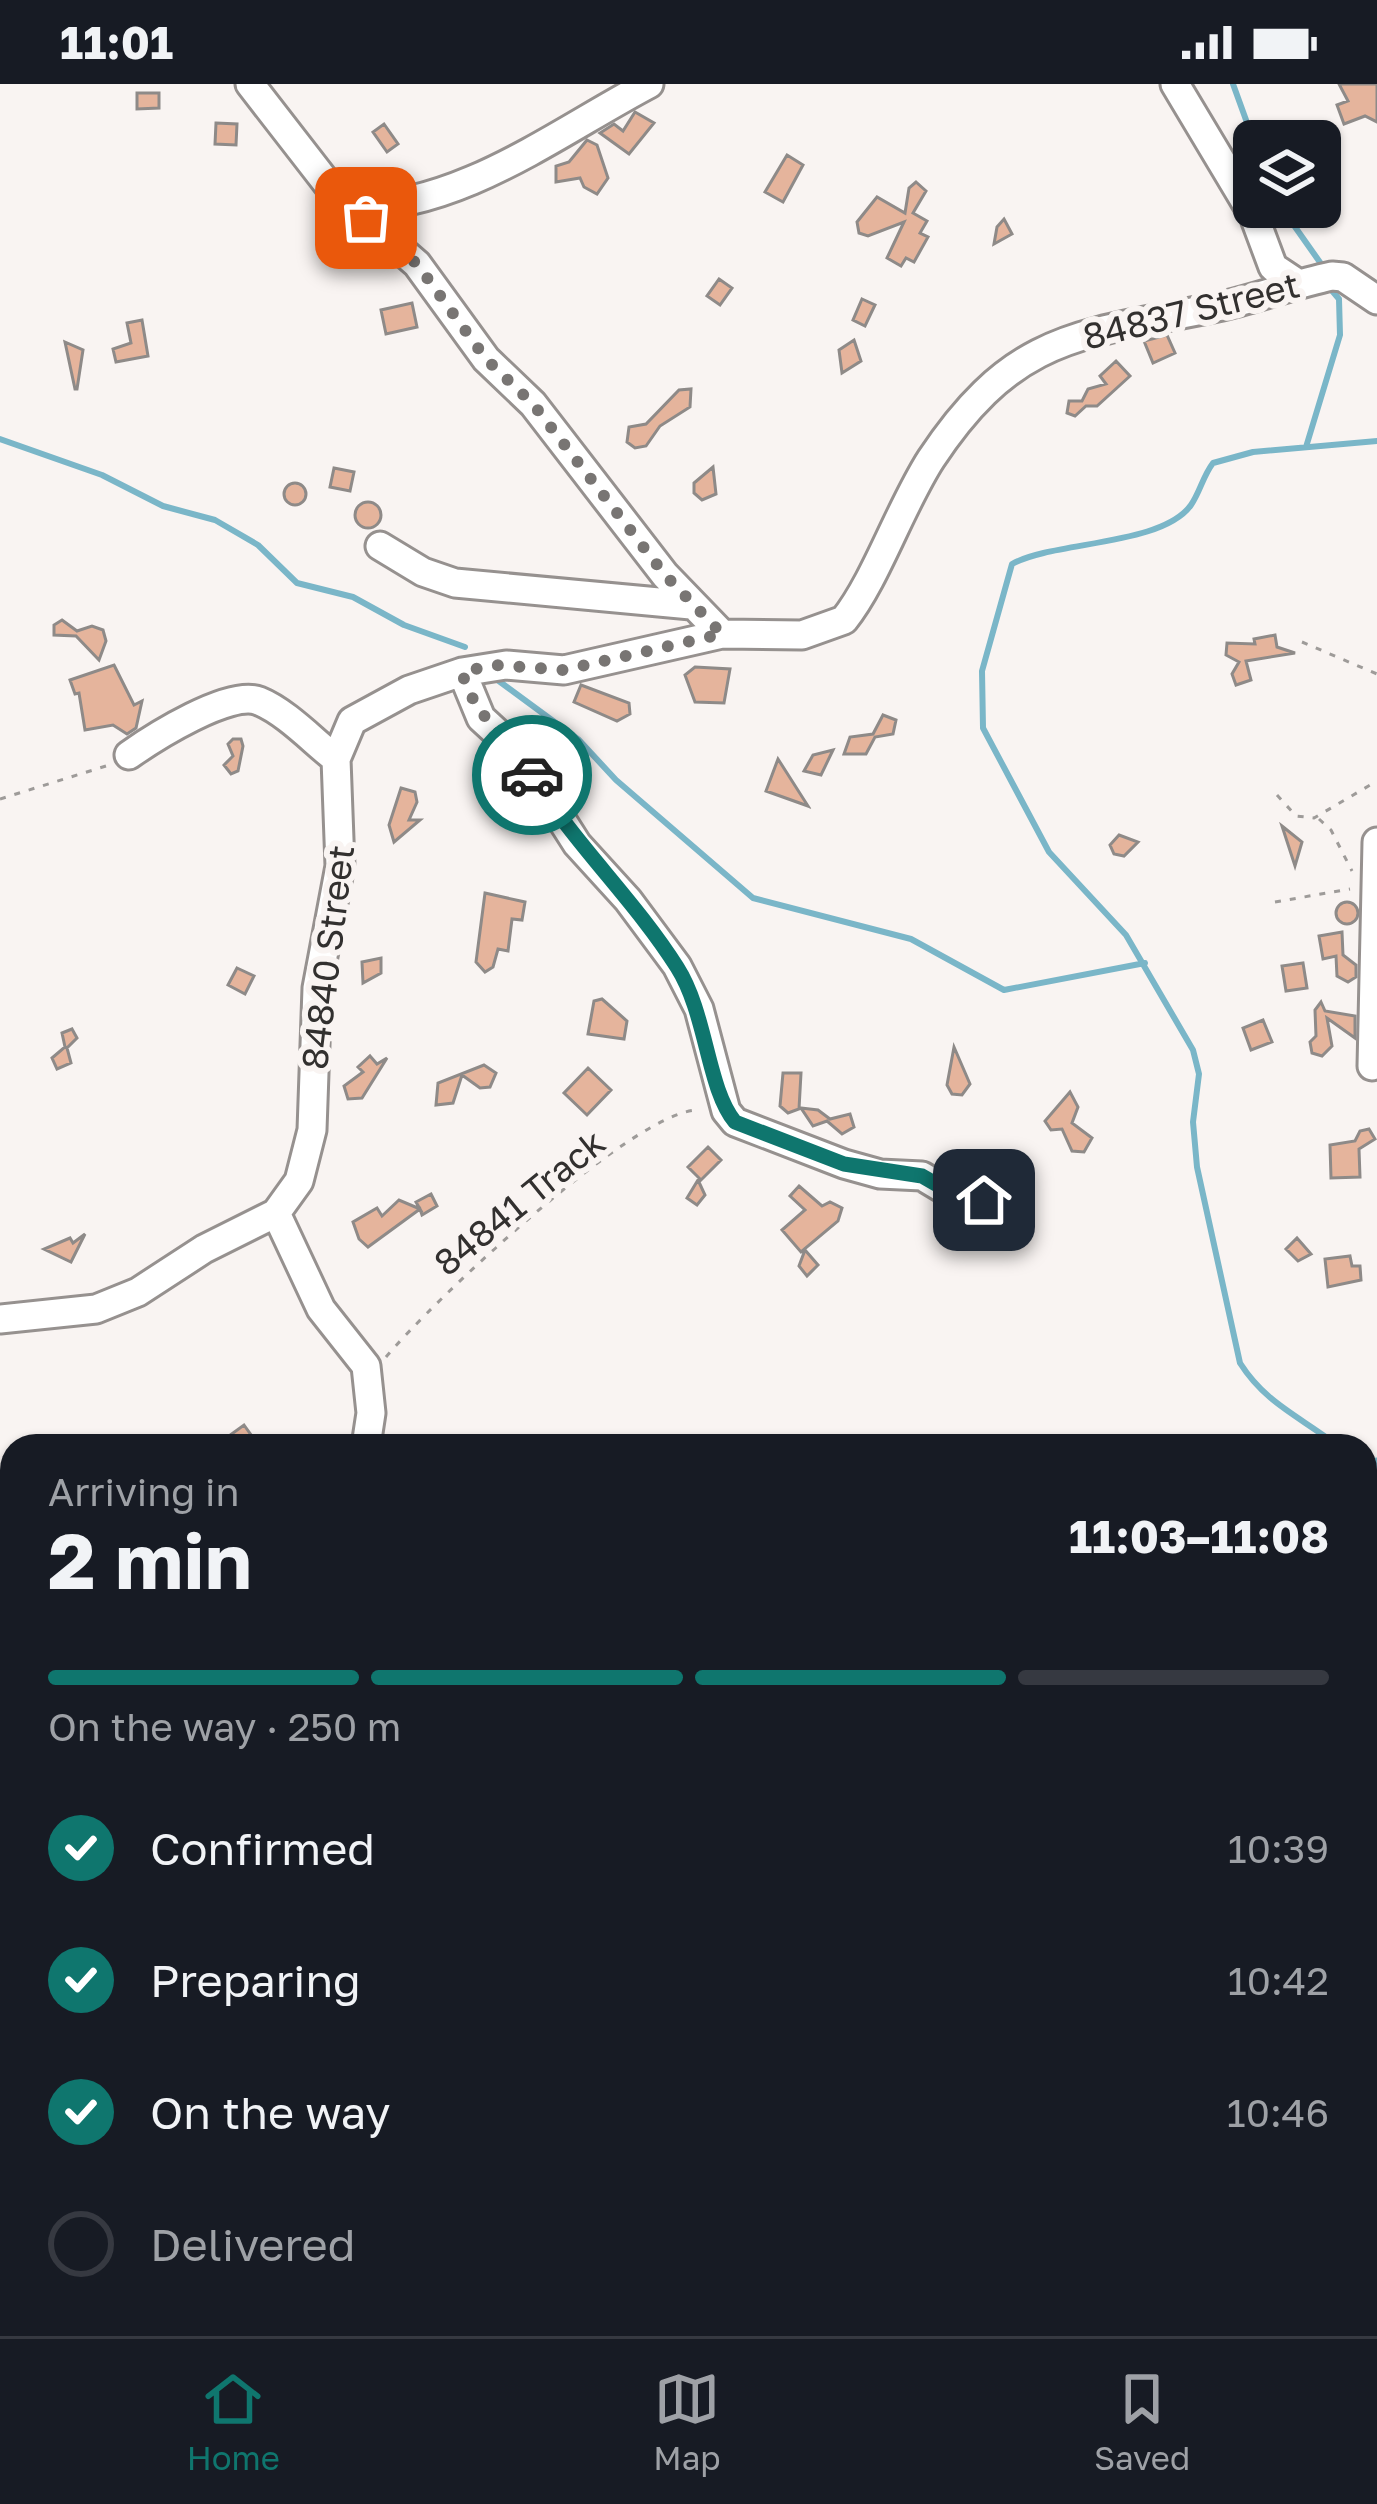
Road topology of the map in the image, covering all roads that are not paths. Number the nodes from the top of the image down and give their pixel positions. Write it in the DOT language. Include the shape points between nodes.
graph roads {
  1 [pos="250,84"];
  2 [pos="649,84"];
  3 [pos="1174,84"];
  4 [pos="350,207"];
  5 [pos="1315,279"];
  6 [pos="1377,300"];
  7 [pos="380,546"];
  8 [pos="691,605"];
  9 [pos="722,634"];
  10 [pos="462,672"];
  11 [pos="129,755"];
  12 [pos="336,759"];
  13 [pos="1377,842"];
  14 [pos="1372,1066"];
  15 [pos="992,1196"];
  16 [pos="276,1213"];
  17 [pos="0,1319"];
  18 [pos="367,1434"];
  1 -- 4 [label="street"];
  2 -- 4 [label="street" via="429,198"];
  3 -- 5 [label="street" via="1254,216 1273,267"];
  4 -- 8 [label="street" via="417,264"];
  5 -- 6 [label="street, 84837 Street" via="1343,277"];
  5 -- 9 [label="street, 84837 Street" via="1214,308 1094,328 1029,358 952,428 844,620 802,635"];
  7 -- 8 [label="street" via="441,580"];
  8 -- 9 [label="street"];
  9 -- 10 [label="street, 84837 Street" via="564,670 494,665"];
  10 -- 12 [label="street, 84837 Street" via="352,721"];
  10 -- 15 [label="street" via="482,718 519,753 577,844 677,966 699,1009 726,1111 748,1130 844,1164 922,1176 971,1202"];
  11 -- 12 [label="street" via="179,724 253,699"];
  12 -- 16 [label="street, 84840 Street" via="342,835 316,988 308,1160"];
  13 -- 14 [label="street"];
  16 -- 17 [label="street" via="96,1309"];
  16 -- 18 [label="street" via="321,1309 360,1354 369,1376"];
}
